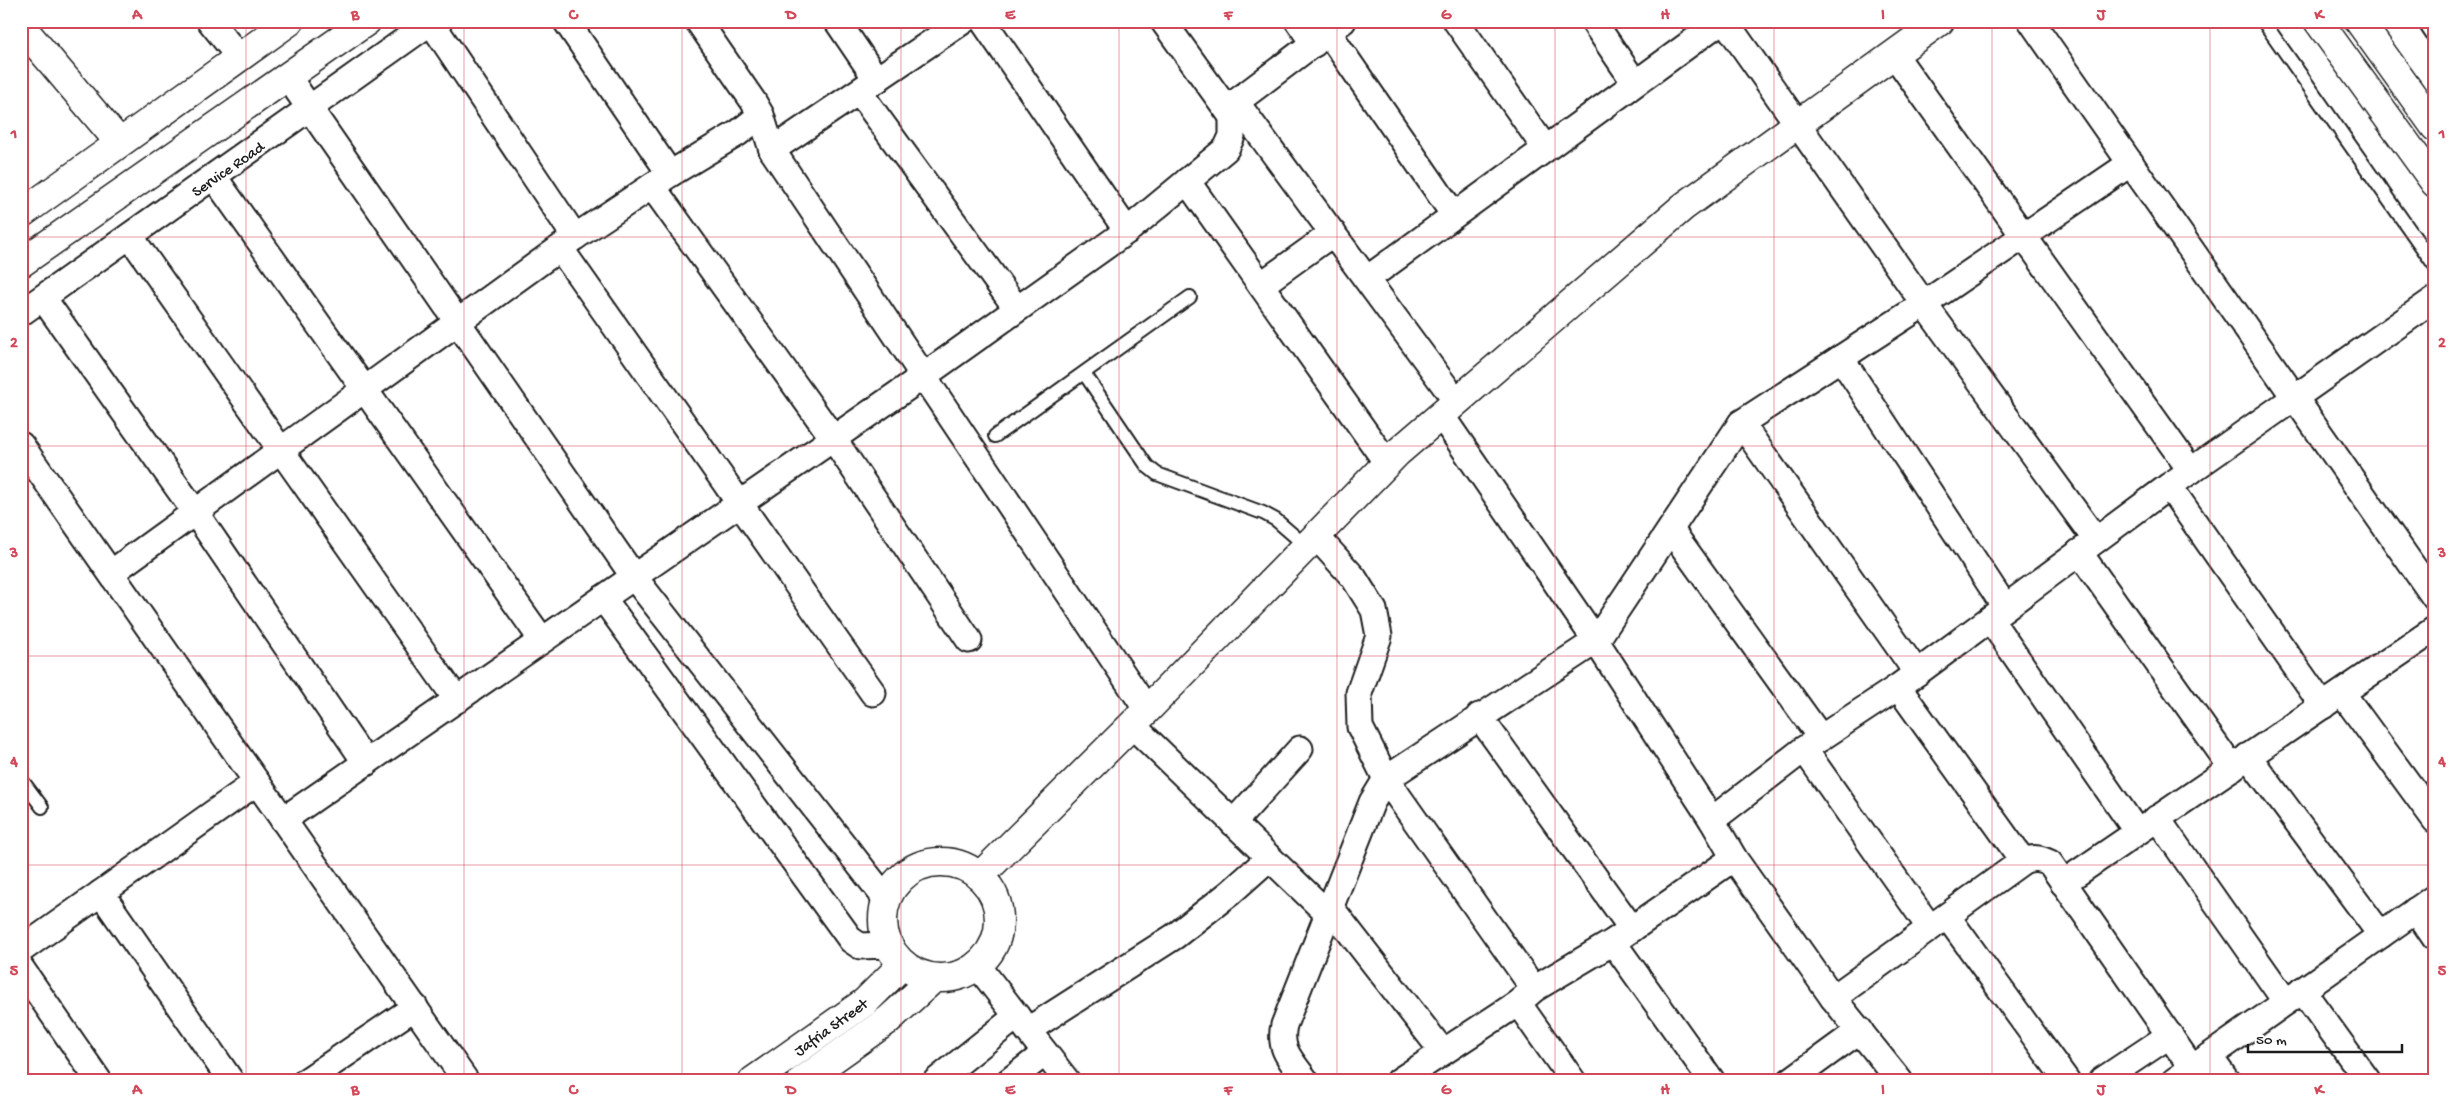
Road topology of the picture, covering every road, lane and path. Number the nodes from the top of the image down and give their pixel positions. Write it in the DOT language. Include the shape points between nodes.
graph roads {
  1 [pos="210,21"];
  2 [pos="290,21"];
  3 [pos="367,21"];
  4 [pos="566,21"];
  5 [pos="698,21"];
  6 [pos="837,21"];
  7 [pos="963,21"];
  8 [pos="983,21"];
  9 [pos="1163,21"];
  10 [pos="1298,21"];
  11 [pos="1456,21"];
  12 [pos="1594,21"];
  13 [pos="1721,21"];
  14 [pos="1725,21"];
  15 [pos="1940,21"];
  16 [pos="2031,21"];
  17 [pos="2263,21"];
  18 [pos="2318,21"];
  19 [pos="2359,21"];
  20 [pos="2423,21"];
  21 [pos="432,22"];
  22 [pos="22,29"];
  23 [pos="1328,32"];
  24 [pos="2435,39"];
  25 [pos="1894,54"];
  26 [pos="238,57"];
  27 [pos="288,77"];
  28 [pos="1636,83"];
  29 [pos="868,86"];
  30 [pos="1233,108"];
  31 [pos="311,109"];
  32 [pos="761,116"];
  33 [pos="1797,124"];
  34 [pos="2435,127"];
  35 [pos="119,142"];
  36 [pos="1545,148"];
  37 [pos="772,150"];
  38 [pos="2131,163"];
  39 [pos="214,178"];
  40 [pos="661,180"];
  41 [pos="1187,181"];
  42 [pos="2435,183"];
  43 [pos="21,214"];
  44 [pos="1454,215"];
  45 [pos="1127,230"];
  46 [pos="1334,233"];
  47 [pos="130,236"];
  48 [pos="2024,236"];
  49 [pos="568,242"];
  50 [pos="21,263"];
  51 [pos="2435,266"];
  52 [pos="1367,279"];
  53 [pos="1261,285"];
  54 [pos="1190,297"];
  55 [pos="43,298"];
  56 [pos="2435,299"];
  57 [pos="1924,304"];
  58 [pos="1016,310"];
  59 [pos="21,313"];
  60 [pos="457,323"];
  61 [pos="1841,358"];
  62 [pos="1084,373"];
  63 [pos="924,375"];
  64 [pos="365,389"];
  65 [pos="2295,397"];
  66 [pos="1449,408"];
  67 [pos="1741,423"];
  68 [pos="995,436"];
  69 [pos="833,438"];
  70 [pos="21,445"];
  71 [pos="280,451"];
  72 [pos="1388,462"];
  73 [pos="2190,471"];
  74 [pos="2169,486"];
  75 [pos="739,504"];
  76 [pos="195,512"];
  77 [pos="1671,530"];
  78 [pos="1311,541"];
  79 [pos="2088,546"];
  80 [pos="111,573"];
  81 [pos="634,577"];
  82 [pos="602,598"];
  83 [pos="2435,598"];
  84 [pos="1997,613"];
  85 [pos="2435,629"];
  86 [pos="542,640"];
  87 [pos="969,640"];
  88 [pos="1596,641"];
  89 [pos="1917,672"];
  90 [pos="1898,687"];
  91 [pos="873,693"];
  92 [pos="2333,699"];
  93 [pos="457,700"];
  94 [pos="1479,716"];
  95 [pos="1140,718"];
  96 [pos="1812,743"];
  97 [pos="1300,749"];
  98 [pos="2240,762"];
  99 [pos="366,763"];
  100 [pos="1386,778"];
  101 [pos="21,779"];
  102 [pos="256,782"];
  103 [pos="42,807"];
  104 [pos="2157,818"];
  105 [pos="283,820"];
  106 [pos="1712,820"];
  107 [pos="2435,820"];
  108 [pos="1233,823"];
  109 [pos="2136,832"];
  110 [pos="1269,858"];
  111 [pos="1734,858"];
  112 [pos="2023,861"];
  113 [pos="980,876"];
  114 [pos="2062,883"];
  115 [pos="101,893"];
  116 [pos="886,899"];
  117 [pos="2425,904"];
  118 [pos="1330,911"];
  119 [pos="1938,922"];
  120 [pos="2381,934"];
  121 [pos="1622,936"];
  122 [pos="2435,938"];
  123 [pos="21,950"];
  124 [pos="895,955"];
  125 [pos="978,966"];
  126 [pos="21,968"];
  127 [pos="933,979"];
  128 [pos="1526,996"];
  129 [pos="2294,996"];
  130 [pos="1833,998"];
  131 [pos="415,1007"];
  132 [pos="1023,1023"];
  133 [pos="1860,1030"];
  134 [pos="2170,1035"];
  135 [pos="1045,1053"];
  136 [pos="1435,1066"];
  137 [pos="2192,1068"];
  138 [pos="819,1076"];
  139 [pos="220,1077"];
  140 [pos="99,1081"];
  141 [pos="306,1081"];
  142 [pos="466,1081"];
  143 [pos="753,1081"];
  144 [pos="936,1081"];
  145 [pos="1009,1081"];
  146 [pos="1067,1081"];
  147 [pos="1306,1081"];
  148 [pos="1399,1081"];
  149 [pos="1573,1081"];
  150 [pos="1712,1081"];
  151 [pos="1790,1081"];
  152 [pos="1900,1081"];
  153 [pos="2067,1081"];
  154 [pos="2101,1081"];
  155 [pos="2227,1081"];
  156 [pos="2368,1081"];
  1 -- 26 [label="street"];
  2 -- 26 [label="street"];
  3 -- 27 [label="street"];
  4 -- 40 [label="street"];
  5 -- 32 [label="street"];
  6 -- 29 [label="street"];
  7 -- 29 [label="street"];
  8 -- 45 [label="street"];
  9 -- 30 [label="street"];
  10 -- 23 [label="street"];
  11 -- 36 [label="street"];
  12 -- 28 [label="street"];
  13 -- 28 [label="street"];
  14 -- 33 [label="street"];
  15 -- 25 [label="street"];
  16 -- 38 [label="street"];
  17 -- 51 [label="lane"];
  18 -- 42 [label="street"];
  19 -- 34 [label="street"];
  20 -- 24 [label="lane"];
  21 -- 31 [label="street, Service Road"];
  21 -- 49 [label="street"];
  22 -- 35 [label="street"];
  23 -- 30 [label="street"];
  23 -- 44 [label="street"];
  25 -- 33 [label="street"];
  25 -- 48 [label="street"];
  26 -- 35 [label="street"];
  27 -- 31 [label="street"];
  27 -- 50 [label="street"];
  28 -- 36 [label="street"];
  29 -- 37 [label="street"];
  29 -- 58 [label="street"];
  30 -- 41 [label="street" via="1232,136 1226,149"];
  30 -- 46 [label="street"];
  31 -- 39 [label="street, Service Road"];
  31 -- 60 [label="street"];
  32 -- 37 [label="street"];
  32 -- 40 [label="street"];
  33 -- 57 [label="street"];
  33 -- 66 [label="street" via="1683,207"];
  35 -- 43 [label="street"];
  36 -- 44 [label="street"];
  37 -- 63 [label="street"];
  38 -- 48 [label="street"];
  38 -- 65 [label="street"];
  39 -- 47 [label="street, Service Road"];
  39 -- 64 [label="street"];
  40 -- 49 [label="street"];
  40 -- 69 [label="street"];
  41 -- 45 [label="street"];
  41 -- 53 [label="street"];
  44 -- 52 [label="street"];
  45 -- 58 [label="street"];
  46 -- 52 [label="street"];
  46 -- 53 [label="street"];
  47 -- 55 [label="street, Service Road"];
  47 -- 71 [label="street"];
  48 -- 57 [label="street"];
  48 -- 73 [label="street"];
  49 -- 60 [label="street"];
  49 -- 75 [label="street"];
  52 -- 66 [label="street"];
  53 -- 72 [label="street"];
  54 -- 62 [label="lane"];
  55 -- 59 [label="street, Service Road"];
  55 -- 76 [label="street"];
  56 -- 65 [label="street"];
  57 -- 61 [label="street"];
  57 -- 79 [label="street"];
  58 -- 63 [label="street"];
  60 -- 64 [label="street"];
  60 -- 81 [label="street"];
  61 -- 67 [label="street"];
  61 -- 84 [label="street"];
  62 -- 68 [label="lane"];
  62 -- 78 [label="lane" via="1148,466 1157,474 1264,513"];
  63 -- 69 [label="street"];
  63 -- 95 [label="street"];
  64 -- 71 [label="street"];
  64 -- 86 [label="street"];
  65 -- 73 [label="street"];
  65 -- 83 [label="street"];
  66 -- 72 [label="street"];
  66 -- 88 [label="street"];
  67 -- 77 [label="street"];
  67 -- 89 [label="street"];
  69 -- 75 [label="street"];
  69 -- 87 [label="street"];
  70 -- 80 [label="street"];
  71 -- 76 [label="street"];
  71 -- 93 [label="street"];
  72 -- 78 [label="street"];
  73 -- 74 [label="street"];
  74 -- 79 [label="street"];
  74 -- 92 [label="street"];
  75 -- 81 [label="street"];
  75 -- 91 [label="street"];
  76 -- 80 [label="street"];
  76 -- 99 [label="street"];
  77 -- 88 [label="street"];
  77 -- 96 [label="street"];
  78 -- 95 [label="street"];
  78 -- 100 [label="street" via="1354,578 1374,610 1379,636 1359,693 1360,727"];
  79 -- 84 [label="street"];
  79 -- 98 [label="street"];
  80 -- 102 [label="street"];
  81 -- 82 [label="street"];
  81 -- 116 [label="street"];
  82 -- 86 [label="street"];
  82 -- 124 [label="street" via="851,940 860,946"];
  84 -- 89 [label="street"];
  84 -- 109 [label="street"];
  85 -- 92 [label="street"];
  86 -- 93 [label="street"];
  88 -- 94 [label="street"];
  88 -- 106 [label="street"];
  89 -- 90 [label="street"];
  90 -- 96 [label="street"];
  90 -- 112 [label="street"];
  92 -- 98 [label="street"];
  92 -- 107 [label="street"];
  93 -- 99 [label="street"];
  94 -- 100 [label="street"];
  94 -- 121 [label="street"];
  95 -- 108 [label="street"];
  95 -- 113 [label="street"];
  96 -- 106 [label="street"];
  96 -- 119 [label="street"];
  97 -- 108 [label="street"];
  98 -- 104 [label="street"];
  98 -- 120 [label="street"];
  99 -- 105 [label="street"];
  100 -- 118 [label="street" via="1372,802"];
  100 -- 128 [label="street"];
  101 -- 103 [label="lane"];
  102 -- 105 [label="street"];
  102 -- 115 [label="street"];
  104 -- 109 [label="street"];
  104 -- 129 [label="street"];
  105 -- 131 [label="street"];
  106 -- 111 [label="street"];
  108 -- 110 [label="street"];
  109 -- 114 [label="street"];
  110 -- 118 [label="street"];
  110 -- 132 [label="street" via="1175,936"];
  111 -- 121 [label="street"];
  111 -- 130 [label="street"];
  112 -- 114 [label="street" via="2031,858 2050,863"];
  112 -- 119 [label="street"];
  113 -- 116 [label="street" via="955,863 927,863 902,876"];
  113 -- 125 [label="street" via="998,905 998,930 997,938"];
  114 -- 134 [label="street"];
  115 -- 123 [label="street"];
  115 -- 139 [label="street"];
  116 -- 124 [label="street" via="882,922"];
  117 -- 120 [label="street"];
  117 -- 122 [label="street"];
  118 -- 136 [label="street"];
  118 -- 147 [label="street" via="1281,1039 1286,1053"];
  119 -- 130 [label="street"];
  119 -- 153 [label="street"];
  120 -- 129 [label="street"];
  121 -- 128 [label="street"];
  121 -- 150 [label="street"];
  124 -- 127 [label="street"];
  124 -- 143 [label="street, Jafria Street" via="865,1002"];
  125 -- 127 [label="street" via="957,977"];
  125 -- 132 [label="street"];
  126 -- 140 [label="street"];
  127 -- 138 [label="street, Jafria Street"];
  128 -- 136 [label="street"];
  128 -- 149 [label="street"];
  129 -- 137 [label="street"];
  129 -- 156 [label="street"];
  130 -- 133 [label="street"];
  131 -- 141 [label="street"];
  131 -- 142 [label="street"];
  132 -- 135 [label="street"];
  132 -- 144 [label="street"];
  133 -- 151 [label="street"];
  133 -- 152 [label="street"];
  134 -- 137 [label="street"];
  134 -- 154 [label="street"];
  135 -- 145 [label="street"];
  135 -- 146 [label="street"];
  136 -- 148 [label="street"];
  137 -- 155 [label="street"];
}
